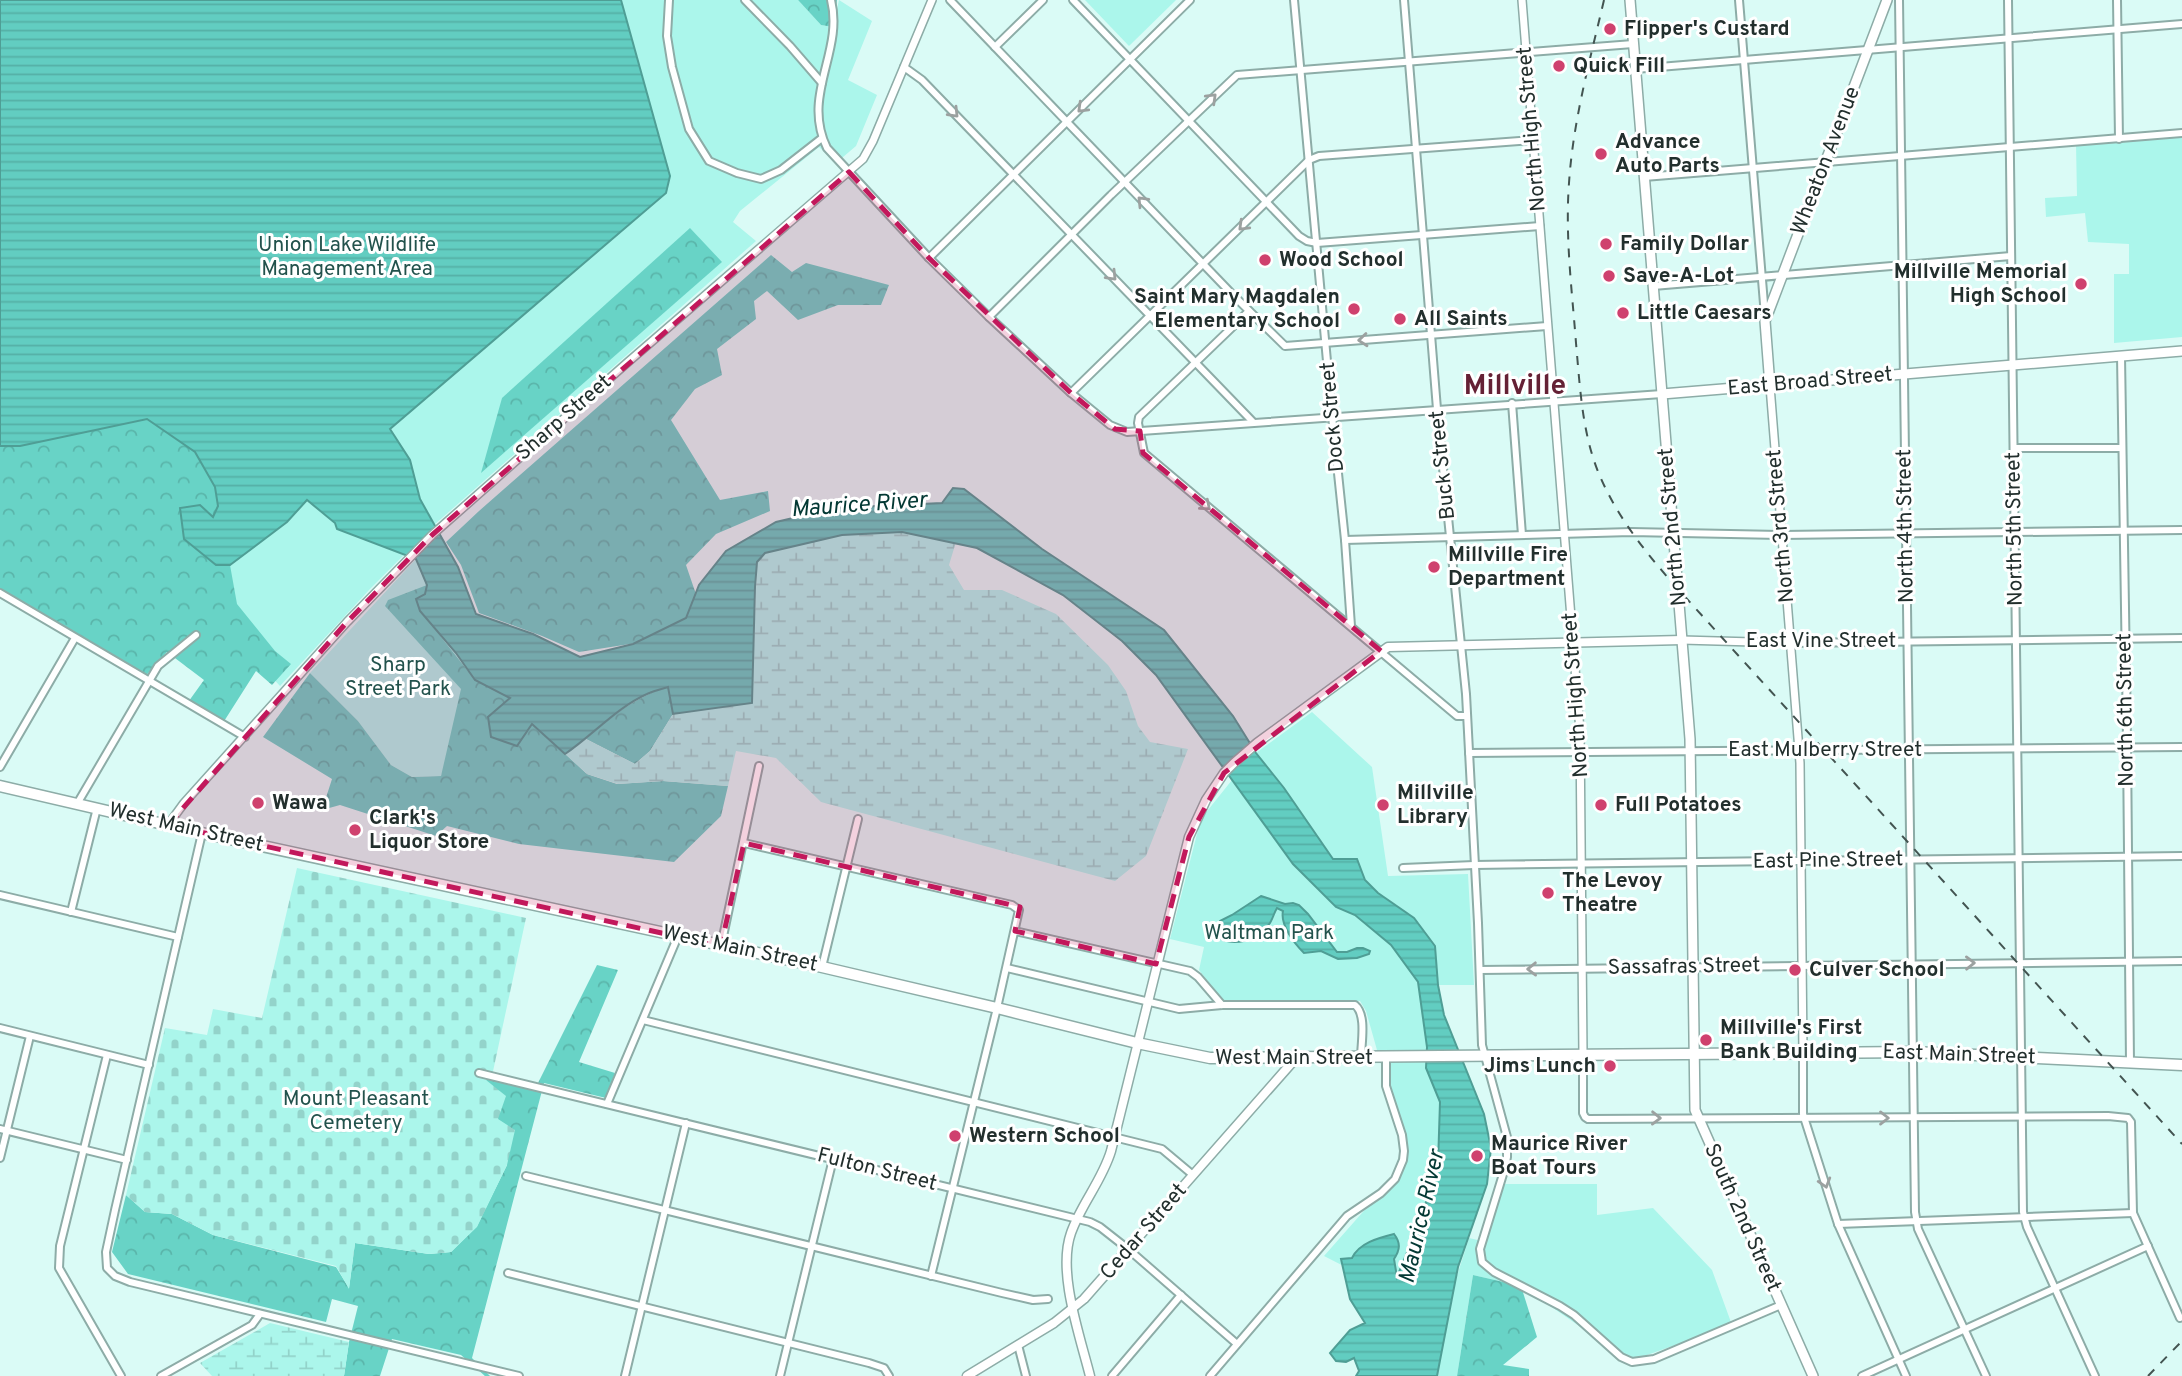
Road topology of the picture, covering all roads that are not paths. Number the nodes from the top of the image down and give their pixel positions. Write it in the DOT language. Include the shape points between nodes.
graph roads {
  1 [pos="669,0"];
  2 [pos="745,0"];
  3 [pos="831,0"];
  4 [pos="932,0"];
  5 [pos="950,0"];
  6 [pos="1043,0"];
  7 [pos="1073,0"];
  8 [pos="1190,0"];
  9 [pos="1294,0"];
  10 [pos="1404,0"];
  11 [pos="1522,0"];
  12 [pos="1630,0"];
  13 [pos="1739,0"];
  14 [pos="1887,0"];
  15 [pos="1899,0"];
  16 [pos="2008,0"];
  17 [pos="2117,0"];
  18 [pos="2182,24"];
  19 [pos="2117,30"];
  20 [pos="2009,38"];
  21 [pos="1633,44"];
  22 [pos="995,47"];
  23 [pos="1900,47"];
  24 [pos="1868,50"];
  25 [pos="1526,52"];
  26 [pos="1130,60"];
  27 [pos="1744,60"];
  28 [pos="1409,61"];
  29 [pos="904,66"];
  30 [pos="1636,69"];
  31 [pos="1300,70"];
  32 [pos="822,83"];
  33 [pos="1189,121"];
  34 [pos="1067,122"];
  35 [pos="2182,133"];
  36 [pos="822,138"];
  37 [pos="2119,139"];
  38 [pos="1533,140"];
  39 [pos="2010,147"];
  40 [pos="1416,149"];
  41 [pos="1901,156"];
  42 [pos="1309,160"];
  43 [pos="1826,162"];
  44 [pos="1753,168"];
  45 [pos="849,172"];
  46 [pos="1014,175"];
  47 [pos="1644,177"];
  48 [pos="1125,182"];
  49 [pos="1267,202"];
  50 [pos="1540,226"];
  51 [pos="1423,234"];
  52 [pos="1072,235"];
  53 [pos="1317,243"];
  54 [pos="2011,256"];
  55 [pos="929,258"];
  56 [pos="1204,265"];
  57 [pos="1902,265"];
  58 [pos="1783,275"];
  59 [pos="1762,277"];
  60 [pos="1653,286"];
  61 [pos="1249,311"];
  62 [pos="1150,316"];
  63 [pos="989,317"];
  64 [pos="1765,321"];
  65 [pos="1547,326"];
  66 [pos="1432,334"];
  67 [pos="1326,344"];
  68 [pos="2182,351"];
  69 [pos="2121,356"];
  70 [pos="1196,362"];
  71 [pos="2013,365"];
  72 [pos="1904,374"];
  73 [pos="1770,386"];
  74 [pos="1071,393"];
  75 [pos="1662,394"];
  76 [pos="1553,401"];
  77 [pos="1511,403"];
  78 [pos="1437,409"];
  79 [pos="1332,416"];
  80 [pos="1252,422"];
  81 [pos="1140,430"];
  82 [pos="2122,448"];
  83 [pos="2014,449"];
  84 [pos="2182,530"];
  85 [pos="1673,531"];
  86 [pos="2123,531"];
  87 [pos="2015,532"];
  88 [pos="1564,534"];
  89 [pos="1906,534"];
  90 [pos="1522,535"];
  91 [pos="1450,536"];
  92 [pos="1782,536"];
  93 [pos="1345,540"];
  94 [pos="1,595"];
  95 [pos="1351,626"];
  96 [pos="196,635"];
  97 [pos="75,638"];
  98 [pos="2182,638"];
  99 [pos="2124,639"];
  100 [pos="1682,640"];
  101 [pos="2016,640"];
  102 [pos="1573,642"];
  103 [pos="1908,642"];
  104 [pos="1791,643"];
  105 [pos="1461,645"];
  106 [pos="1381,651"];
  107 [pos="149,681"];
  108 [pos="1467,716"];
  109 [pos="245,737"];
  110 [pos="2182,747"];
  111 [pos="2128,748"];
  112 [pos="2017,749"];
  113 [pos="1909,750"];
  114 [pos="1690,751"];
  115 [pos="1799,751"];
  116 [pos="1581,752"];
  117 [pos="1469,753"];
  118 [pos="759,766"];
  119 [pos="0,767"];
  120 [pos="0,786"];
  121 [pos="77,804"];
  122 [pos="97,808"];
  123 [pos="858,819"];
  124 [pos="168,825"];
  125 [pos="202,833"];
  126 [pos="744,843"];
  127 [pos="2128,856"];
  128 [pos="2182,856"];
  129 [pos="2019,859"];
  130 [pos="1909,860"];
  131 [pos="1801,861"];
  132 [pos="1692,862"];
  133 [pos="1583,864"];
  134 [pos="1474,865"];
  135 [pos="846,867"];
  136 [pos="1403,868"];
  137 [pos="0,895"];
  138 [pos="71,912"];
  139 [pos="1015,931"];
  140 [pos="678,936"];
  141 [pos="178,937"];
  142 [pos="721,946"];
  143 [pos="2130,961"];
  144 [pos="2182,961"];
  145 [pos="2020,963"];
  146 [pos="1156,964"];
  147 [pos="1911,964"];
  148 [pos="1802,966"];
  149 [pos="822,967"];
  150 [pos="1693,967"];
  151 [pos="1007,968"];
  152 [pos="1583,968"];
  153 [pos="1480,970"];
  154 [pos="1147,1002"];
  155 [pos="1222,1005"];
  156 [pos="997,1008"];
  157 [pos="643,1020"];
  158 [pos="0,1028"];
  159 [pos="30,1036"];
  160 [pos="1137,1043"];
  161 [pos="1913,1052"];
  162 [pos="1803,1053"];
  163 [pos="1694,1054"];
  164 [pos="107,1055"];
  165 [pos="1583,1055"];
  166 [pos="1485,1056"];
  167 [pos="1386,1057"];
  168 [pos="2021,1057"];
  169 [pos="1296,1058"];
  170 [pos="1361,1058"];
  171 [pos="2130,1063"];
  172 [pos="149,1065"];
  173 [pos="2182,1065"];
  174 [pos="479,1073"];
  175 [pos="974,1101"];
  176 [pos="607,1104"];
  177 [pos="2022,1116"];
  178 [pos="1914,1117"];
  179 [pos="1805,1118"];
  180 [pos="1698,1119"];
  181 [pos="686,1124"];
  182 [pos="3,1130"];
  183 [pos="1115,1138"];
  184 [pos="84,1150"];
  185 [pos="0,1158"];
  186 [pos="833,1159"];
  187 [pos="127,1160"];
  188 [pos="1194,1175"];
  189 [pos="526,1176"];
  190 [pos="952,1189"];
  191 [pos="665,1211"];
  192 [pos="2133,1213"];
  193 [pos="2024,1216"];
  194 [pos="1077,1219"];
  195 [pos="1916,1221"];
  196 [pos="1838,1224"];
  197 [pos="811,1246"];
  198 [pos="2148,1246"];
  199 [pos="1128,1249"];
  200 [pos="508,1273"];
  201 [pos="931,1276"];
  202 [pos="2055,1288"];
  203 [pos="1181,1295"];
  204 [pos="1048,1300"];
  205 [pos="1781,1305"];
  206 [pos="642,1307"];
  207 [pos="1074,1308"];
  208 [pos="260,1314"];
  209 [pos="2180,1318"];
  210 [pos="1965,1329"];
  211 [pos="788,1342"];
  212 [pos="1237,1344"];
  213 [pos="1018,1345"];
  214 [pos="1898,1359"];
  215 [pos="121,1376"];
  216 [pos="162,1376"];
  217 [pos="519,1376"];
  218 [pos="625,1376"];
  219 [pos="780,1376"];
  220 [pos="889,1376"];
  221 [pos="967,1376"];
  222 [pos="1026,1376"];
  223 [pos="1090,1376"];
  224 [pos="1112,1376"];
  225 [pos="1210,1376"];
  226 [pos="1812,1376"];
  227 [pos="1862,1376"];
  228 [pos="1906,1376"];
  229 [pos="1986,1376"];
  230 [pos="2095,1376"];
  1 -- 36 [label="street" via="667,36 672,66 689,129 709,160 761,179 781,170"];
  2 -- 32 [label="street"];
  3 -- 32 [label="street" via="834,26"];
  4 -- 29 [label="street, Sharp Street"];
  5 -- 22 [label="street"];
  6 -- 22 [label="street"];
  7 -- 26 [label="street"];
  8 -- 26 [label="street"];
  9 -- 31 [label="street, Dock Street"];
  10 -- 28 [label="street, Buck Street"];
  11 -- 25 [label="street, North High Street"];
  12 -- 21 [label="main road, North 2nd Street"];
  13 -- 27 [label="street, North 3rd Street"];
  14 -- 24 [label="main road, Wheaton Avenue"];
  15 -- 23 [label="street, North 4th Street"];
  16 -- 20 [label="street, North 5th Street"];
  17 -- 19 [label="street"];
  18 -- 19 [label="street"];
  19 -- 20 [label="street"];
  19 -- 37 [label="street"];
  20 -- 23 [label="street"];
  20 -- 39 [label="street, North 5th Street"];
  21 -- 25 [label="street"];
  21 -- 30 [label="main road, North 2nd Street"];
  22 -- 34 [label="street"];
  23 -- 24 [label="street"];
  23 -- 41 [label="street, North 4th Street"];
  24 -- 27 [label="street"];
  24 -- 43 [label="main road, Wheaton Avenue"];
  25 -- 28 [label="street"];
  25 -- 38 [label="street, North High Street"];
  26 -- 33 [label="street"];
  26 -- 34 [label="street, one-way"];
  27 -- 30 [label="street"];
  27 -- 44 [label="street, North 3rd Street"];
  28 -- 31 [label="street"];
  28 -- 40 [label="street, Buck Street"];
  29 -- 45 [label="street, Sharp Street" via="867,153"];
  29 -- 46 [label="street, one-way"];
  30 -- 47 [label="main road, North 2nd Street"];
  33 -- 31 [label="street, one-way" via="1237,75"];
  31 -- 42 [label="street, Dock Street"];
  32 -- 36 [label="street" via="817,105"];
  33 -- 48 [label="street"];
  33 -- 49 [label="street"];
  34 -- 46 [label="street"];
  34 -- 48 [label="street"];
  35 -- 37 [label="street"];
  36 -- 45 [label="street"];
  37 -- 39 [label="street"];
  38 -- 40 [label="street"];
  38 -- 50 [label="street, North High Street"];
  39 -- 41 [label="street"];
  39 -- 54 [label="street, North 5th Street"];
  40 -- 42 [label="street"];
  40 -- 51 [label="street, Buck Street"];
  41 -- 43 [label="street"];
  41 -- 57 [label="street, North 4th Street"];
  42 -- 49 [label="street"];
  42 -- 53 [label="street, Dock Street"];
  43 -- 44 [label="street"];
  43 -- 58 [label="main road, Wheaton Avenue"];
  44 -- 47 [label="street"];
  44 -- 59 [label="street, North 3rd Street"];
  45 -- 55 [label="street"];
  45 -- 109 [label="street, Sharp Street" via="432,535"];
  46 -- 52 [label="street"];
  46 -- 55 [label="street"];
  47 -- 60 [label="main road, North 2nd Street"];
  48 -- 52 [label="street"];
  56 -- 48 [label="street, one-way"];
  49 -- 53 [label="street" via="1299,236"];
  49 -- 56 [label="street, one-way"];
  50 -- 51 [label="street"];
  50 -- 65 [label="street, North High Street"];
  51 -- 53 [label="street"];
  51 -- 66 [label="street, Buck Street"];
  52 -- 62 [label="street, one-way"];
  52 -- 63 [label="street"];
  53 -- 67 [label="street, Dock Street"];
  54 -- 57 [label="street"];
  54 -- 71 [label="street, North 5th Street"];
  55 -- 63 [label="street"];
  56 -- 61 [label="street"];
  56 -- 62 [label="street"];
  57 -- 58 [label="street"];
  57 -- 72 [label="street, North 4th Street"];
  58 -- 59 [label="street"];
  58 -- 64 [label="main road, Wheaton Avenue"];
  59 -- 60 [label="street"];
  59 -- 64 [label="street, North 3rd Street"];
  60 -- 75 [label="main road, North 2nd Street"];
  61 -- 67 [label="street" via="1282,344"];
  61 -- 70 [label="street"];
  62 -- 70 [label="street"];
  62 -- 74 [label="street"];
  63 -- 74 [label="street"];
  64 -- 73 [label="main road, North 3rd Street"];
  65 -- 66 [label="street"];
  65 -- 76 [label="street, North High Street"];
  66 -- 67 [label="street, one-way"];
  66 -- 78 [label="street, Buck Street"];
  67 -- 79 [label="street, Dock Street"];
  68 -- 69 [label="main road, East Broad Street"];
  69 -- 71 [label="main road, East Broad Street"];
  69 -- 82 [label="street, North 6th Street"];
  70 -- 80 [label="street"];
  70 -- 81 [label="street" via="1141,415"];
  71 -- 72 [label="main road, East Broad Street"];
  71 -- 83 [label="street, North 5th Street"];
  72 -- 73 [label="main road, East Broad Street"];
  72 -- 89 [label="street, North 4th Street"];
  73 -- 75 [label="main road, East Broad Street"];
  73 -- 92 [label="street, North 3rd Street"];
  74 -- 81 [label="street, East Broad Street" via="1110,425 1127,432"];
  75 -- 76 [label="street, East Broad Street"];
  75 -- 85 [label="main road, North 2nd Street"];
  76 -- 77 [label="street, East Broad Street"];
  76 -- 88 [label="street, North High Street"];
  77 -- 78 [label="street, East Broad Street"];
  77 -- 90 [label="street"];
  78 -- 79 [label="street, East Broad Street"];
  78 -- 91 [label="street, Buck Street"];
  79 -- 80 [label="street, East Broad Street"];
  79 -- 93 [label="street, Dock Street"];
  80 -- 81 [label="street, East Broad Street"];
  81 -- 95 [label="street, one-way" via="1143,450 1153,462"];
  82 -- 83 [label="street"];
  82 -- 86 [label="street, North 6th Street"];
  83 -- 87 [label="street, North 5th Street"];
  84 -- 86 [label="street"];
  85 -- 88 [label="street"];
  85 -- 92 [label="street"];
  85 -- 100 [label="main road, North 2nd Street"];
  86 -- 87 [label="street"];
  86 -- 99 [label="street, North 6th Street"];
  87 -- 89 [label="street"];
  87 -- 101 [label="street, North 5th Street"];
  88 -- 90 [label="street"];
  88 -- 102 [label="street, North High Street"];
  89 -- 92 [label="street"];
  89 -- 103 [label="street, North 4th Street"];
  90 -- 91 [label="street"];
  91 -- 93 [label="street"];
  91 -- 105 [label="street, Buck Street"];
  92 -- 104 [label="street, North 3rd Street"];
  93 -- 95 [label="street, Dock Street"];
  94 -- 97 [label="street"];
  95 -- 106 [label="street"];
  96 -- 107 [label="street" via="160,664"];
  97 -- 107 [label="street"];
  97 -- 119 [label="street"];
  98 -- 99 [label="street, East Vine Street"];
  99 -- 101 [label="street, East Vine Street"];
  99 -- 111 [label="street, North 6th Street"];
  100 -- 102 [label="main road, East Vine Street"];
  100 -- 104 [label="street, East Vine Street"];
  100 -- 114 [label="main road, North 2nd Street"];
  101 -- 103 [label="street, East Vine Street"];
  101 -- 112 [label="street, North 5th Street"];
  102 -- 105 [label="main road, East Vine Street"];
  102 -- 116 [label="street, North High Street"];
  103 -- 104 [label="street, East Vine Street"];
  103 -- 113 [label="street, North 4th Street"];
  104 -- 115 [label="street, North 3rd Street"];
  105 -- 106 [label="main road, East Vine Street"];
  105 -- 108 [label="street, Buck Street"];
  106 -- 108 [label="street" via="1457,716"];
  106 -- 146 [label="main road" via="1224,773 1189,837"];
  107 -- 109 [label="street"];
  107 -- 121 [label="street"];
  108 -- 117 [label="street, Buck Street"];
  109 -- 124 [label="street, Sharp Street"];
  110 -- 111 [label="street, East Mulberry Street"];
  111 -- 112 [label="street, East Mulberry Street"];
  111 -- 127 [label="street, North 6th Street"];
  112 -- 113 [label="street, East Mulberry Street"];
  112 -- 129 [label="street, North 5th Street"];
  113 -- 115 [label="street, East Mulberry Street"];
  113 -- 130 [label="street, North 4th Street"];
  114 -- 115 [label="street, East Mulberry Street"];
  114 -- 116 [label="street, East Mulberry Street"];
  114 -- 132 [label="main road, North 2nd Street"];
  115 -- 131 [label="street, North 3rd Street"];
  116 -- 117 [label="street, East Mulberry Street"];
  116 -- 133 [label="street, North High Street"];
  117 -- 134 [label="street, Buck Street"];
  118 -- 126 [label="street"];
  120 -- 121 [label="highway, West Main Street"];
  121 -- 122 [label="highway, West Main Street"];
  122 -- 124 [label="highway, West Main Street"];
  122 -- 138 [label="street"];
  123 -- 135 [label="street"];
  124 -- 125 [label="highway, West Main Street"];
  125 -- 140 [label="highway, West Main Street"];
  125 -- 141 [label="street"];
  126 -- 135 [label="street"];
  126 -- 142 [label="street"];
  127 -- 128 [label="street, East Pine Street"];
  127 -- 129 [label="street, East Pine Street"];
  127 -- 143 [label="street, North 6th Street"];
  129 -- 130 [label="street, East Pine Street"];
  129 -- 145 [label="street, North 5th Street"];
  130 -- 131 [label="street, East Pine Street"];
  130 -- 147 [label="street, North 4th Street"];
  131 -- 132 [label="street, East Pine Street"];
  131 -- 148 [label="street, North 3rd Street"];
  132 -- 133 [label="street, East Pine Street"];
  132 -- 150 [label="main road, North 2nd Street"];
  133 -- 134 [label="street, East Pine Street"];
  133 -- 152 [label="street, North High Street"];
  134 -- 136 [label="street, East Pine Street"];
  134 -- 153 [label="street, Buck Street"];
  135 -- 139 [label="street" via="1012,905 1018,910"];
  135 -- 149 [label="street"];
  137 -- 138 [label="street"];
  138 -- 141 [label="street"];
  139 -- 146 [label="street"];
  139 -- 151 [label="street"];
  140 -- 142 [label="highway, West Main Street"];
  140 -- 157 [label="street"];
  141 -- 172 [label="street"];
  142 -- 149 [label="highway, West Main Street"];
  143 -- 144 [label="street, Sassafras Street"];
  143 -- 145 [label="street, Sassafras Street"];
  143 -- 171 [label="street, North 6th Street"];
  147 -- 145 [label="street, Sassafras Street, one-way"];
  145 -- 168 [label="street, North 5th Street"];
  146 -- 154 [label="main road"];
  146 -- 155 [label="street" via="1195,973"];
  147 -- 148 [label="street, Sassafras Street"];
  147 -- 161 [label="street, North 4th Street"];
  148 -- 150 [label="street, Sassafras Street"];
  148 -- 162 [label="street, North 3rd Street"];
  149 -- 156 [label="highway, West Main Street"];
  150 -- 152 [label="street, Sassafras Street"];
  150 -- 163 [label="main road, North 2nd Street"];
  151 -- 154 [label="street"];
  151 -- 156 [label="street"];
  152 -- 153 [label="street, Sassafras Street, one-way"];
  152 -- 165 [label="street, North High Street"];
  153 -- 166 [label="street, Buck Street"];
  154 -- 155 [label="street" via="1179,1009"];
  154 -- 160 [label="main road"];
  155 -- 170 [label="street" via="1355,1005 1362,1018"];
  156 -- 160 [label="highway, West Main Street"];
  156 -- 175 [label="street"];
  157 -- 175 [label="street"];
  157 -- 176 [label="street"];
  158 -- 159 [label="street"];
  159 -- 164 [label="street"];
  159 -- 182 [label="street"];
  160 -- 169 [label="highway, West Main Street" via="1210,1058"];
  160 -- 183 [label="main road"];
  161 -- 162 [label="highway, East Main Street"];
  161 -- 168 [label="highway, East Main Street"];
  161 -- 178 [label="street, North 4th Street"];
  162 -- 163 [label="highway, East Main Street"];
  162 -- 179 [label="street"];
  163 -- 165 [label="highway, East Main Street"];
  163 -- 180 [label="main road, South 2nd Street" via="1693,1096"];
  164 -- 172 [label="street"];
  164 -- 184 [label="street"];
  165 -- 166 [label="highway, East Main Street"];
  165 -- 180 [label="street, one-way" via="1585,1118"];
  166 -- 167 [label="highway, West Main Street"];
  166 -- 205 [label="street, Buck Street" via="1507,1137 1504,1171 1480,1250 1486,1267 1574,1315 1615,1354 1632,1362 1654,1359"];
  167 -- 170 [label="highway, West Main Street"];
  167 -- 212 [label="street" via="1386,1086 1404,1151 1399,1171 1385,1191 1336,1228"];
  168 -- 171 [label="highway, East Main Street"];
  168 -- 177 [label="street, North 5th Street"];
  169 -- 170 [label="highway, West Main Street"];
  169 -- 188 [label="main road, Cedar Street"];
  171 -- 173 [label="highway, East Main Street"];
  172 -- 187 [label="street"];
  174 -- 176 [label="street, Fulton Street"];
  175 -- 183 [label="street"];
  175 -- 190 [label="street"];
  176 -- 181 [label="street, Fulton Street"];
  177 -- 178 [label="street"];
  177 -- 192 [label="street" via="2131,1120"];
  177 -- 193 [label="street, North 5th Street"];
  179 -- 178 [label="street, one-way"];
  178 -- 195 [label="street, North 4th Street"];
  179 -- 180 [label="street"];
  179 -- 196 [label="street, one-way"];
  180 -- 205 [label="main road, South 2nd Street"];
  181 -- 186 [label="street, Fulton Street"];
  181 -- 191 [label="street"];
  182 -- 184 [label="street"];
  182 -- 185 [label="street"];
  183 -- 188 [label="street" via="1162,1149"];
  183 -- 194 [label="main road" via="1103,1173"];
  184 -- 187 [label="street"];
  184 -- 215 [label="street" via="58,1262"];
  186 -- 190 [label="street, Fulton Street"];
  186 -- 197 [label="street"];
  187 -- 208 [label="street" via="106,1252 107,1268 130,1282"];
  188 -- 199 [label="main road, Cedar Street"];
  189 -- 191 [label="street"];
  190 -- 194 [label="street, Fulton Street"];
  190 -- 201 [label="street"];
  191 -- 197 [label="street"];
  191 -- 206 [label="street"];
  192 -- 193 [label="street"];
  192 -- 198 [label="street"];
  193 -- 195 [label="street"];
  193 -- 202 [label="street"];
  194 -- 199 [label="street, Fulton Street" via="1096,1224"];
  194 -- 207 [label="main road" via="1070,1235 1066,1271"];
  195 -- 196 [label="street"];
  195 -- 210 [label="street"];
  196 -- 214 [label="street"];
  197 -- 201 [label="street"];
  197 -- 211 [label="street"];
  198 -- 202 [label="street"];
  198 -- 209 [label="street"];
  199 -- 203 [label="street, Fulton Street"];
  199 -- 207 [label="main road, Cedar Street"];
  200 -- 206 [label="street"];
  201 -- 204 [label="street"];
  202 -- 210 [label="street"];
  202 -- 230 [label="street"];
  203 -- 212 [label="street, Fulton Street"];
  203 -- 224 [label="street"];
  205 -- 226 [label="main road, South 2nd Street"];
  206 -- 211 [label="street"];
  206 -- 218 [label="street"];
  207 -- 213 [label="main road, Cedar Street"];
  207 -- 223 [label="main road"];
  208 -- 216 [label="street" via="252,1325"];
  208 -- 217 [label="street"];
  210 -- 214 [label="street"];
  210 -- 229 [label="street"];
  211 -- 219 [label="street"];
  211 -- 220 [label="street" via="882,1367"];
  212 -- 225 [label="street"];
  213 -- 221 [label="main road, Cedar Street"];
  213 -- 222 [label="street"];
  214 -- 227 [label="street"];
  214 -- 228 [label="street"];
}
